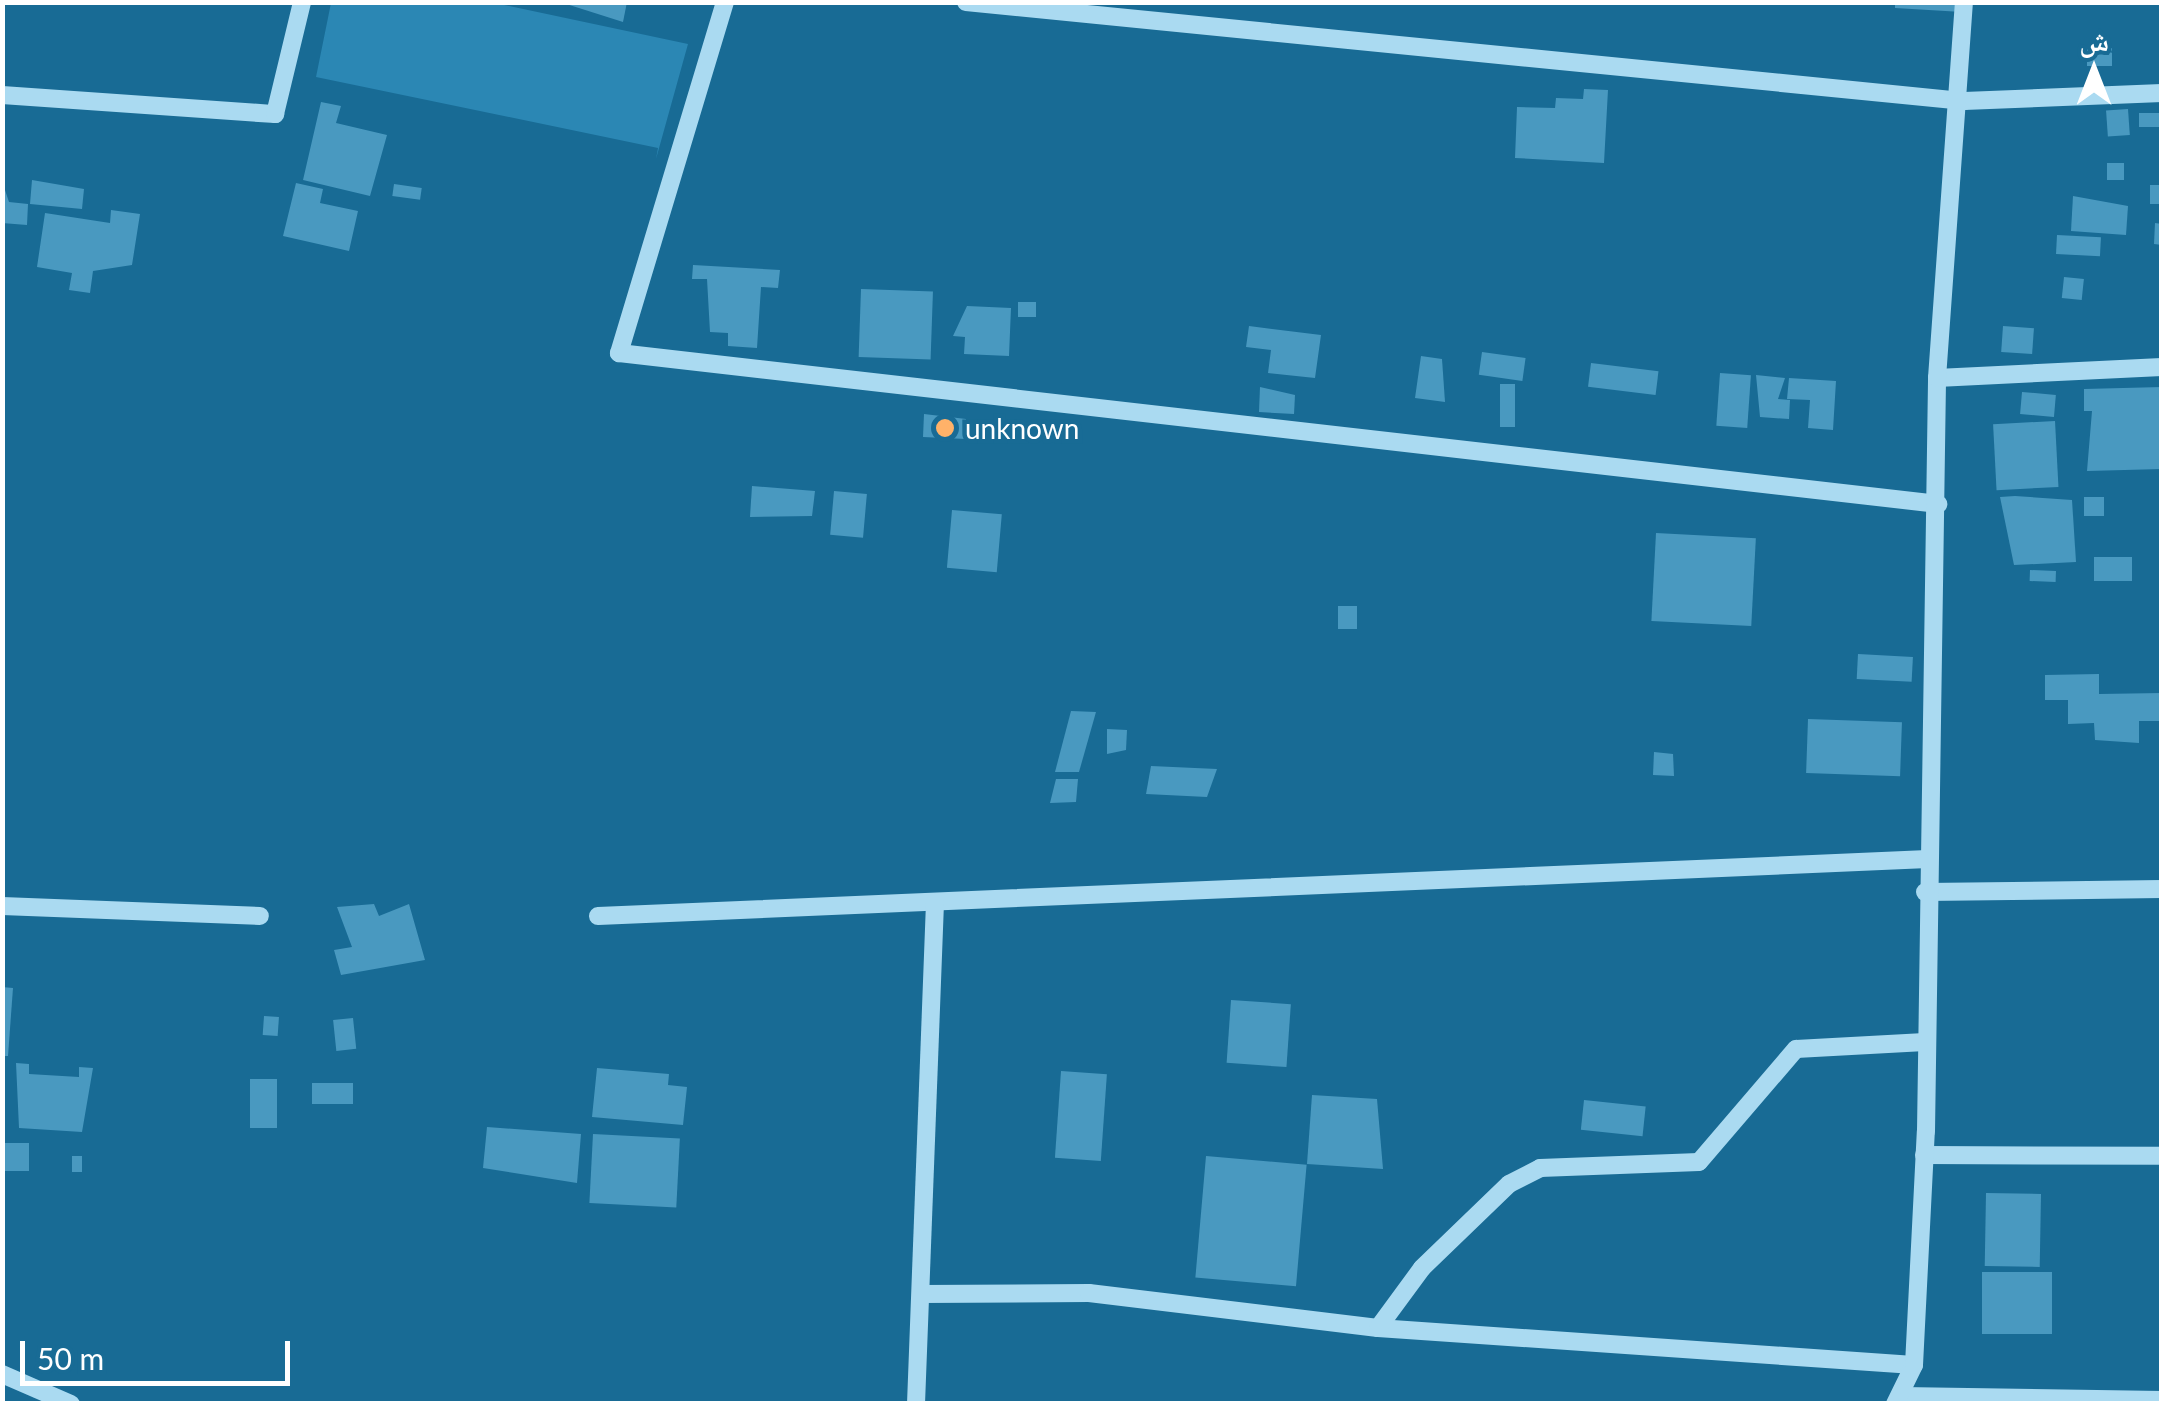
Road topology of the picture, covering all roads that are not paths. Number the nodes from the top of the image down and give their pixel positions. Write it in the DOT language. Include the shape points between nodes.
graph roads {
  1 [pos="302,2"];
  2 [pos="725,2"];
  3 [pos="966,2"];
  4 [pos="1964,2"];
  5 [pos="2162,93"];
  6 [pos="2,95"];
  7 [pos="1964,101"];
  8 [pos="2162,367"];
  9 [pos="1938,378"];
  10 [pos="1938,504"];
  11 [pos="1928,859"];
  12 [pos="2162,889"];
  13 [pos="1925,892"];
  14 [pos="935,902"];
  15 [pos="2,906"];
  16 [pos="260,916"];
  17 [pos="598,916"];
  18 [pos="1925,1042"];
  19 [pos="1924,1155"];
  20 [pos="2162,1156"];
  21 [pos="921,1294"];
  22 [pos="1378,1328"];
  23 [pos="1914,1365"];
  24 [pos="2,1374"];
  25 [pos="1898,1400"];
  26 [pos="2162,1400"];
  27 [pos="72,1404"];
  28 [pos="916,1404"];
  1 -- 6 [label="street" via="275,114"];
  2 -- 10 [label="street" via="619,353"];
  3 -- 7 [label="street"];
  4 -- 7 [label="street"];
  5 -- 7 [label="street"];
  7 -- 9 [label="street"];
  8 -- 9 [label="street"];
  9 -- 10 [label="street"];
  10 -- 11 [label="street"];
  11 -- 13 [label="street"];
  11 -- 14 [label="street"];
  12 -- 13 [label="street"];
  13 -- 18 [label="street"];
  14 -- 17 [label="street"];
  14 -- 21 [label="street"];
  15 -- 16 [label="street"];
  18 -- 19 [label="street"];
  18 -- 22 [label="street" via="1796,1049 1698,1162 1540,1168 1509,1184 1422,1268"];
  19 -- 20 [label="street"];
  19 -- 23 [label="street"];
  21 -- 22 [label="street" via="1089,1293"];
  21 -- 28 [label="street"];
  22 -- 23 [label="street"];
  23 -- 25 [label="street"];
  24 -- 27 [label="street"];
  25 -- 26 [label="street"];
}
